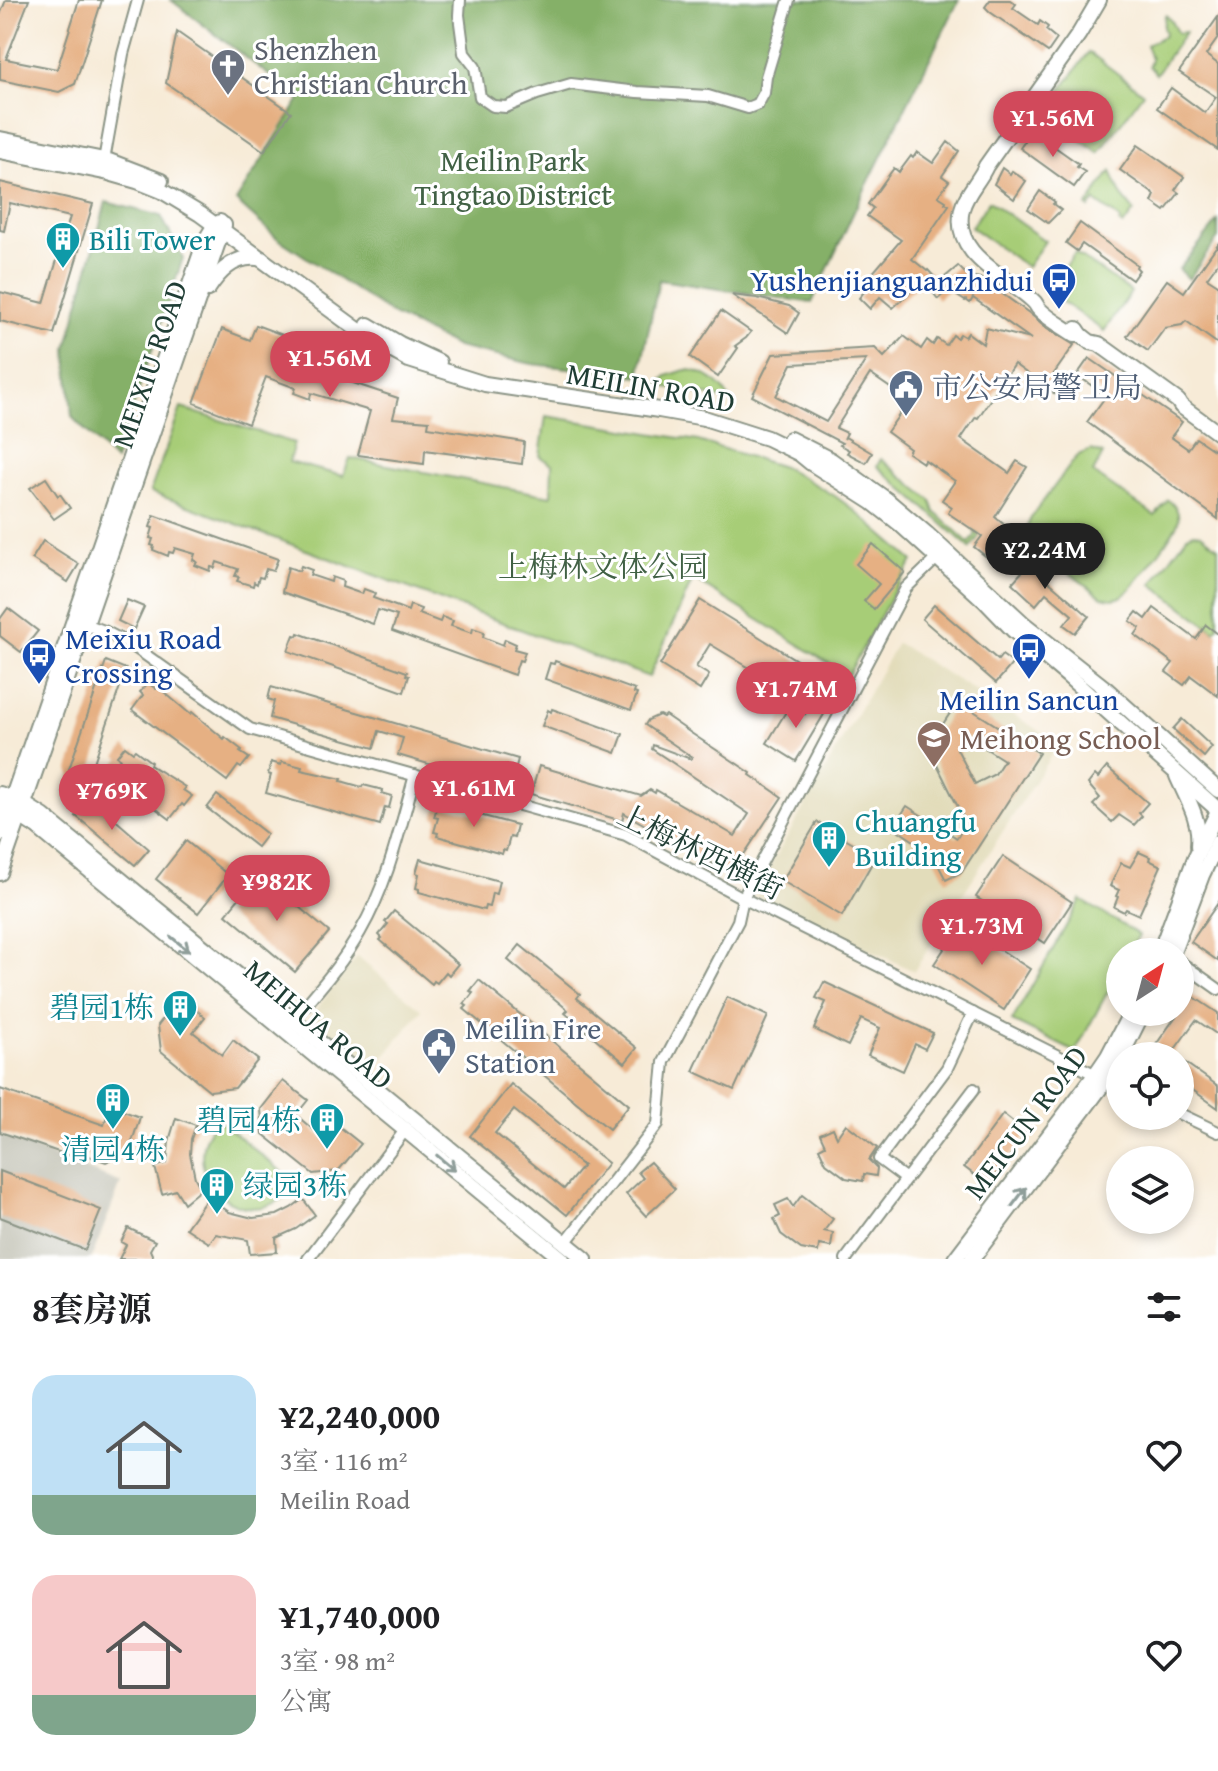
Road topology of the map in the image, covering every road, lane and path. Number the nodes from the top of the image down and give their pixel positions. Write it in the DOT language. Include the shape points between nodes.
graph roads {
  1 [pos="138,0"];
  2 [pos="460,0"];
  3 [pos="789,0"];
  4 [pos="1099,0"];
  5 [pos="1107,0"];
  6 [pos="0,139"];
  7 [pos="0,151"];
  8 [pos="103,166"];
  9 [pos="981,177"];
  10 [pos="185,204"];
  11 [pos="221,225"];
  12 [pos="200,256"];
  13 [pos="262,259"];
  14 [pos="189,329"];
  15 [pos="1218,433"];
  16 [pos="937,558"];
  17 [pos="80,623"];
  18 [pos="1180,765"];
  19 [pos="1218,770"];
  20 [pos="415,775"];
  21 [pos="1218,790"];
  22 [pos="11,805"];
  23 [pos="1218,810"];
  24 [pos="0,834"];
  25 [pos="1218,842"];
  26 [pos="1195,858"];
  27 [pos="1218,859"];
  28 [pos="0,873"];
  29 [pos="1202,875"];
  30 [pos="743,898"];
  31 [pos="1169,938"];
  32 [pos="1172,938"];
  33 [pos="1194,972"];
  34 [pos="1218,989"];
  35 [pos="973,1013"];
  36 [pos="290,1024"];
  37 [pos="1124,1026"];
  38 [pos="1106,1072"];
  39 [pos="1100,1078"];
  40 [pos="1106,1081"];
  41 [pos="974,1089"];
  42 [pos="1194,1121"];
  43 [pos="406,1129"];
  44 [pos="1218,1132"];
  45 [pos="906,1179"];
  46 [pos="565,1243"];
  47 [pos="308,1259"];
  48 [pos="562,1259"];
  49 [pos="585,1259"];
  50 [pos="846,1259"];
  51 [pos="955,1259"];
  52 [pos="972,1259"];
  1 -- 8 [label="street"];
  2 -- 3 [label="street" via="464,53 475,67 480,97 493,106 506,107 571,84 708,96 748,108 764,93"];
  4 -- 9 [label="main road"];
  5 -- 9 [label="main road"];
  6 -- 8 [label="main road, MEILIN ROAD"];
  7 -- 8 [label="main road, MEILIN ROAD"];
  8 -- 10 [label="main road, MEILIN ROAD"];
  8 -- 11 [label="main road, MEILIN ROAD" via="128,167 158,179 190,196"];
  9 -- 15 [label="main road" via="962,206 961,221 962,234 981,261 1095,350"];
  10 -- 11 [label="main road, MEILIN ROAD"];
  10 -- 12 [label="main road" via="197,225"];
  11 -- 12 [label="main road, MEIXIU ROAD" via="207,237"];
  11 -- 13 [label="main road, MEILIN ROAD"];
  11 -- 14 [label="main road, MEIXIU ROAD"];
  11 -- 18 [label="main road, MEILIN ROAD" via="364,322 439,362 495,378 717,412 814,450 897,508 1024,624 1106,689"];
  12 -- 17 [label="main road, MEIXIU ROAD"];
  13 -- 14 [label="main road" via="244,259 222,270"];
  13 -- 16 [label="main road, MEILIN ROAD" via="369,338 424,366 499,387 704,418 767,438 872,502"];
  14 -- 17 [label="main road, MEIXIU ROAD"];
  16 -- 18 [label="main road, MEILIN ROAD" via="1013,630"];
  16 -- 30 [label="street" via="906,588"];
  17 -- 20 [label="street, 上梅林西横街" via="133,646 250,729"];
  17 -- 22 [label="main road, MEIXIU ROAD"];
  18 -- 19 [label="main road"];
  18 -- 21 [label="main road, MEILIN ROAD"];
  18 -- 23 [label="main road, MEILIN ROAD"];
  18 -- 26 [label="main road" via="1198,825"];
  20 -- 30 [label="street, 上梅林西横街" via="626,835"];
  20 -- 36 [label="street" via="367,919"];
  22 -- 24 [label="main road, MEIXIU ROAD"];
  22 -- 28 [label="main road, MEIXIU ROAD"];
  22 -- 36 [label="main road, MEIHUA ROAD" via="43,816"];
  23 -- 26 [label="main road"];
  25 -- 29 [label="main road"];
  26 -- 31 [label="main road"];
  27 -- 29 [label="main road"];
  29 -- 32 [label="main road"];
  30 -- 35 [label="street, 上梅林西横街"];
  30 -- 46 [label="street" via="738,921 664,1062 658,1124"];
  33 -- 34 [label="street"];
  35 -- 39 [label="street, 上梅林西横街"];
  35 -- 45 [label="street" via="947,1068 879,1159"];
  36 -- 43 [label="main road, MEIHUA ROAD"];
  36 -- 46 [label="main road, MEIHUA ROAD"];
  37 -- 39 [label="main road, MEICUN ROAD"];
  38 -- 39 [label="main road, MEICUN ROAD"];
  39 -- 40 [label="street, 上梅林西横街"];
  39 -- 51 [label="main road, MEICUN ROAD"];
  52 -- 39 [label="main road, MEICUN ROAD, one-way"];
  41 -- 45 [label="street"];
  42 -- 44 [label="street"];
  43 -- 47 [label="street"];
  43 -- 48 [label="main road, MEIHUA ROAD, one-way"];
  45 -- 50 [label="street"];
  46 -- 49 [label="main road, MEIHUA ROAD"];
}
